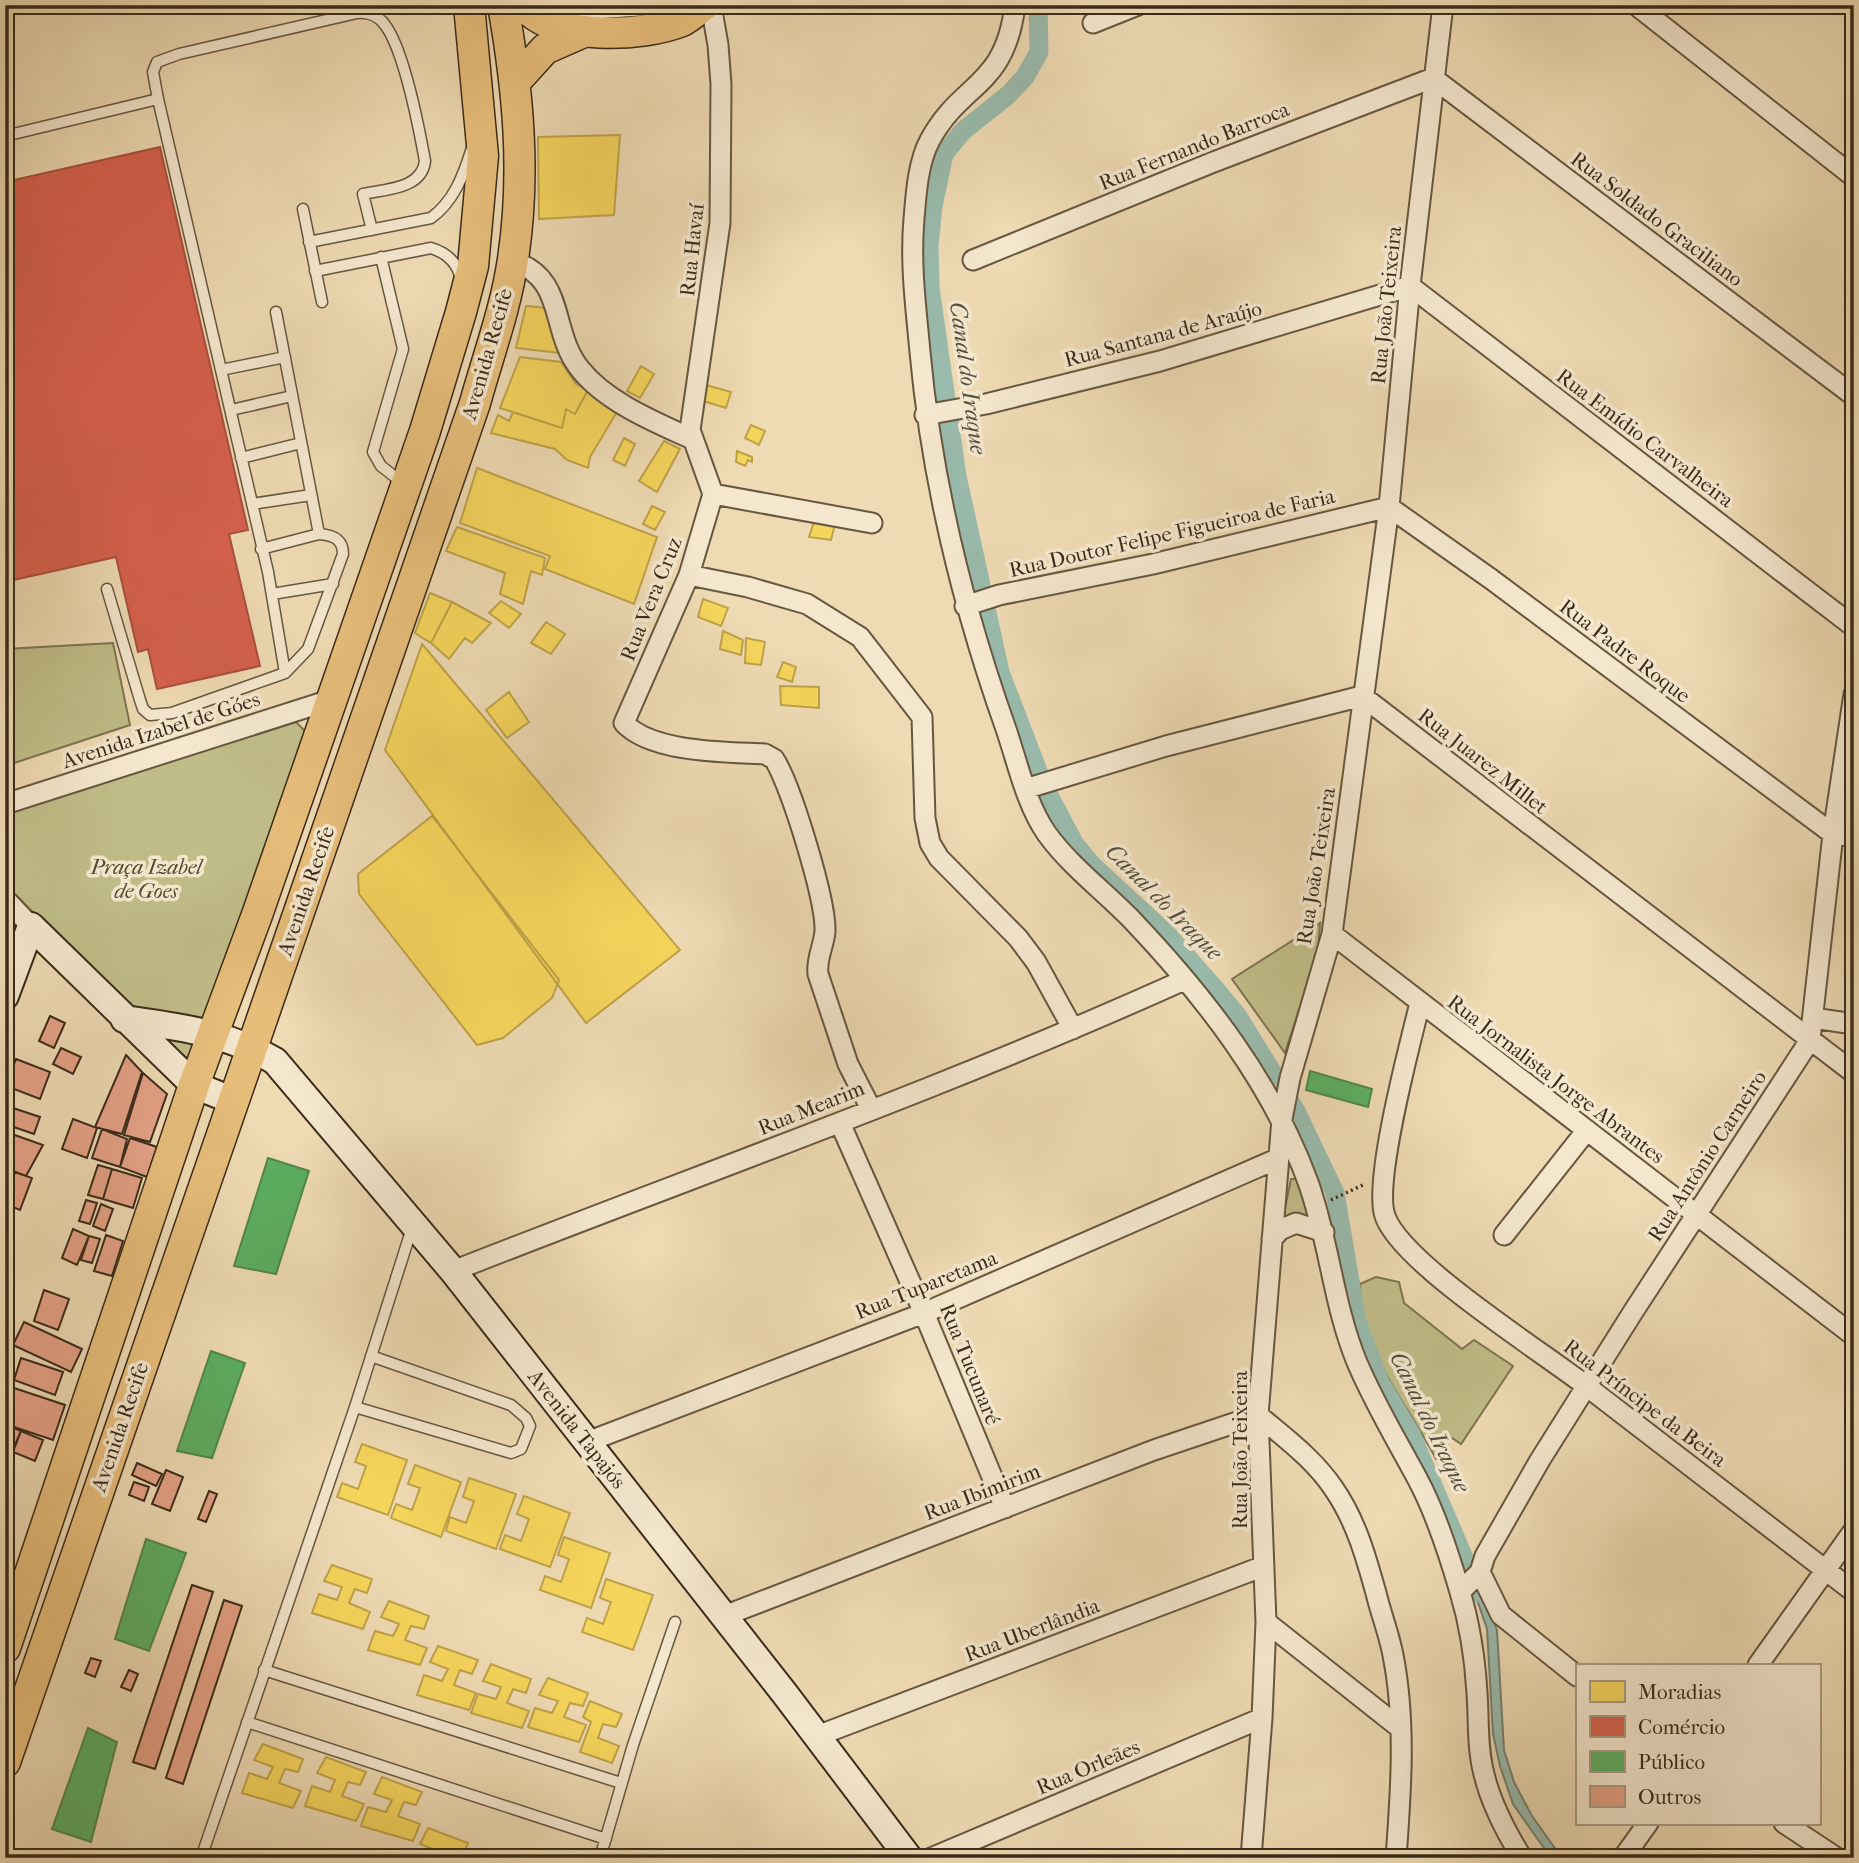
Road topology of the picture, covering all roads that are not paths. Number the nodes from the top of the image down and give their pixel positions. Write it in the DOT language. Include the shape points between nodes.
graph roads {
  1 [pos="469,5"];
  2 [pos="503,5"];
  3 [pos="524,5"];
  4 [pos="552,5"];
  5 [pos="655,5"];
  6 [pos="704,5"];
  7 [pos="711,5"];
  8 [pos="1015,5"];
  9 [pos="1138,5"];
  10 [pos="1443,5"];
  11 [pos="1636,5"];
  12 [pos="1093,23"];
  13 [pos="586,31"];
  14 [pos="1433,78"];
  15 [pos="515,82"];
  16 [pos="158,99"];
  17 [pos="482,118"];
  18 [pos="5,136"];
  19 [pos="1854,177"];
  20 [pos="303,209"];
  21 [pos="372,230"];
  22 [pos="309,242"];
  23 [pos="381,257"];
  24 [pos="973,260"];
  25 [pos="513,261"];
  26 [pos="315,271"];
  27 [pos="1410,286"];
  28 [pos="322,302"];
  29 [pos="276,312"];
  30 [pos="461,312"];
  31 [pos="285,357"];
  32 [pos="221,370"];
  33 [pos="292,396"];
  34 [pos="1854,396"];
  35 [pos="231,410"];
  36 [pos="931,415"];
  37 [pos="692,439"];
  38 [pos="301,443"];
  39 [pos="241,458"];
  40 [pos="406,485"];
  41 [pos="713,494"];
  42 [pos="311,495"];
  43 [pos="251,503"];
  44 [pos="1389,507"];
  45 [pos="872,523"];
  46 [pos="319,534"];
  47 [pos="261,549"];
  48 [pos="689,576"];
  49 [pos="333,584"];
  50 [pos="107,589"];
  51 [pos="272,594"];
  52 [pos="972,604"];
  53 [pos="1854,626"];
  54 [pos="285,673"];
  55 [pos="1854,694"];
  56 [pos="1362,696"];
  57 [pos="330,700"];
  58 [pos="1029,788"];
  59 [pos="5,804"];
  60 [pos="1833,834"];
  61 [pos="1854,836"];
  62 [pos="5,899"];
  63 [pos="31,926"];
  64 [pos="1332,934"];
  65 [pos="1184,980"];
  66 [pos="5,996"];
  67 [pos="1419,1003"];
  68 [pos="1814,1018"];
  69 [pos="124,1019"];
  70 [pos="1854,1024"];
  71 [pos="1073,1029"];
  72 [pos="214,1033"];
  73 [pos="1810,1040"];
  74 [pos="252,1047"];
  75 [pos="1854,1073"];
  76 [pos="194,1084"];
  77 [pos="234,1101"];
  78 [pos="871,1109"];
  79 [pos="1282,1119"];
  80 [pos="840,1123"];
  81 [pos="1587,1130"];
  82 [pos="1279,1158"];
  83 [pos="1696,1214"];
  84 [pos="413,1224"];
  85 [pos="1324,1232"];
  86 [pos="1504,1235"];
  87 [pos="1272,1239"];
  88 [pos="453,1270"];
  89 [pos="924,1312"];
  90 [pos="1854,1336"];
  91 [pos="371,1356"];
  92 [pos="1587,1387"];
  93 [pos="355,1407"];
  94 [pos="1258,1415"];
  95 [pos="587,1441"];
  96 [pos="1005,1508"];
  97 [pos="1854,1530"];
  98 [pos="1483,1564"];
  99 [pos="1264,1566"];
  100 [pos="1825,1570"];
  101 [pos="1460,1592"];
  102 [pos="1854,1592"];
  103 [pos="11,1611"];
  104 [pos="724,1616"];
  105 [pos="676,1622"];
  106 [pos="1266,1622"];
  107 [pos="5,1648"];
  108 [pos="1759,1664"];
  109 [pos="264,1670"];
  110 [pos="1576,1675"];
  111 [pos="1262,1718"];
  112 [pos="247,1723"];
  113 [pos="1400,1728"];
  114 [pos="817,1736"];
  115 [pos="5,1762"];
  116 [pos="621,1783"];
  117 [pos="1647,1825"];
  118 [pos="1787,1825"];
  119 [pos="606,1839"];
  120 [pos="201,1858"];
  121 [pos="600,1858"];
  122 [pos="909,1858"];
  123 [pos="931,1858"];
  124 [pos="1251,1858"];
  125 [pos="1396,1858"];
  126 [pos="1522,1858"];
  127 [pos="1623,1858"];
  128 [pos="1837,1858"];
  1 -- 17 [label="main road, Avenida Recife"];
  2 -- 15 [label="main road, Avenida Recife"];
  3 -- 13 [label="main road" via="542,19"];
  4 -- 5 [label="street" via="579,10"];
  6 -- 13 [label="main road" via="680,22 655,29"];
  7 -- 37 [label="street, Rua Havaí" via="721,84 720,223 690,420"];
  8 -- 36 [label="street" via="999,63 936,130 922,161 913,222 913,285"];
  9 -- 12 [label="street"];
  10 -- 14 [label="street, Rua João Teixeira"];
  11 -- 19 [label="street"];
  13 -- 15 [label="main road" via="545,49"];
  14 -- 24 [label="street, Rua Fernando Barroca"];
  14 -- 27 [label="street, Rua João Teixeira"];
  14 -- 34 [label="street, Rua Soldado Graciliano"];
  15 -- 25 [label="main road, Avenida Recife" via="522,153"];
  16 -- 18 [label="lane"];
  16 -- 21 [label="lane" via="153,72 162,58 357,13 378,18 394,43 425,161 415,181 363,194"];
  16 -- 32 [label="lane"];
  17 -- 21 [label="lane" via="466,170 446,205 431,218"];
  17 -- 30 [label="main road, Avenida Recife" via="480,207 473,266"];
  20 -- 22 [label="lane"];
  21 -- 22 [label="lane"];
  22 -- 26 [label="lane"];
  23 -- 26 [label="lane"];
  23 -- 30 [label="lane" via="431,248 446,255 459,271"];
  23 -- 40 [label="lane" via="403,349 373,452 381,466"];
  25 -- 37 [label="street" via="530,267 547,285 569,353 588,379 624,405"];
  25 -- 74 [label="main road, Avenida Recife" via="475,403"];
  26 -- 28 [label="lane"];
  27 -- 36 [label="street, Rua Santana de Araújo" via="1160,361"];
  27 -- 44 [label="street, Rua João Teixeira"];
  27 -- 53 [label="street, Rua Emídio Carvalheira"];
  29 -- 31 [label="lane"];
  30 -- 40 [label="main road, Avenida Recife"];
  31 -- 32 [label="lane"];
  31 -- 33 [label="lane"];
  32 -- 35 [label="lane"];
  33 -- 35 [label="lane"];
  33 -- 38 [label="lane"];
  35 -- 39 [label="lane"];
  36 -- 52 [label="street"];
  37 -- 41 [label="street, Rua Havaí"];
  38 -- 39 [label="lane"];
  38 -- 42 [label="lane"];
  39 -- 43 [label="lane"];
  40 -- 57 [label="main road, Avenida Recife"];
  41 -- 45 [label="street"];
  41 -- 48 [label="street, Rua Vera Cruz"];
  42 -- 43 [label="lane"];
  42 -- 46 [label="lane"];
  43 -- 47 [label="lane"];
  44 -- 52 [label="street, Rua Doutor Felipe Figueiroa de Faria"];
  44 -- 56 [label="street, Rua João Teixeira"];
  44 -- 60 [label="street, Rua Padre Roque"];
  46 -- 47 [label="lane"];
  46 -- 49 [label="lane" via="335,537 343,546"];
  47 -- 51 [label="lane"];
  48 -- 71 [label="street" via="784,596 825,613 860,637 917,709 924,726 922,781 930,843 946,866 1017,938"];
  48 -- 78 [label="street, Rua Vera Cruz" via="625,718 627,727 655,741 699,750 765,754 774,759 821,898 825,934 818,974 848,1064"];
  49 -- 51 [label="lane"];
  49 -- 54 [label="lane" via="308,649"];
  50 -- 54 [label="lane" via="139,700 150,715 172,713"];
  51 -- 54 [label="lane"];
  52 -- 58 [label="street" via="981,663"];
  55 -- 60 [label="street, Rua Antônio Carneiro"];
  56 -- 58 [label="street" via="1166,746"];
  56 -- 64 [label="street, Rua João Teixeira"];
  56 -- 73 [label="street, Rua Juarez Millet"];
  57 -- 59 [label="street, Avenida Izabel de Góes"];
  57 -- 72 [label="main road, Avenida Recife"];
  58 -- 65 [label="street" via="1043,828 1063,855 1134,922"];
  60 -- 61 [label="street"];
  60 -- 68 [label="street, Rua Antônio Carneiro"];
  62 -- 63 [label="street"];
  63 -- 66 [label="main road"];
  63 -- 69 [label="main road"];
  64 -- 67 [label="street, Rua Jornalista Jorge Abrantes"];
  64 -- 79 [label="street, Rua João Teixeira"];
  65 -- 71 [label="street, Rua Mearim"];
  65 -- 79 [label="street" via="1228,1035"];
  67 -- 81 [label="street, Rua Jornalista Jorge Abrantes"];
  67 -- 92 [label="street, Rua Príncipe da Beira" via="1391,1134 1382,1200 1385,1217 1409,1250 1458,1292"];
  68 -- 70 [label="street"];
  68 -- 73 [label="street, Rua Antônio Carneiro"];
  69 -- 72 [label="main road, Avenida Tapajós"];
  69 -- 76 [label="main road"];
  71 -- 78 [label="street, Rua Mearim"];
  72 -- 74 [label="main road, Avenida Tapajós"];
  72 -- 76 [label="main road, Avenida Recife"];
  73 -- 75 [label="street, Rua Juarez Millet"];
  73 -- 83 [label="street, Rua Antônio Carneiro"];
  74 -- 77 [label="main road, Avenida Recife"];
  74 -- 84 [label="main road, Avenida Tapajós" via="275,1061"];
  76 -- 77 [label="main road"];
  76 -- 103 [label="main road, Avenida Recife"];
  77 -- 115 [label="main road, Avenida Recife"];
  78 -- 80 [label="street, Rua Mearim"];
  79 -- 82 [label="street, Rua João Teixeira"];
  79 -- 85 [label="street"];
  80 -- 88 [label="street, Rua Mearim"];
  80 -- 89 [label="street, Rua Tucunaré"];
  81 -- 83 [label="street, Rua Jornalista Jorge Abrantes"];
  81 -- 86 [label="street"];
  82 -- 87 [label="street, Rua João Teixeira"];
  82 -- 89 [label="street, Rua Tuparetama"];
  83 -- 90 [label="street, Rua Jornalista Jorge Abrantes"];
  83 -- 92 [label="street, Rua Antônio Carneiro"];
  84 -- 88 [label="main road, Avenida Tapajós"];
  84 -- 91 [label="lane"];
  85 -- 87 [label="street" via="1296,1223"];
  85 -- 101 [label="street" via="1353,1354 1419,1482"];
  87 -- 94 [label="street, Rua João Teixeira"];
  88 -- 95 [label="main road, Avenida Tapajós"];
  89 -- 95 [label="street, Rua Tuparetama"];
  89 -- 96 [label="street, Rua Tucunaré"];
  91 -- 93 [label="lane"];
  91 -- 93 [label="lane" via="511,1405 530,1426 522,1449 511,1452"];
  92 -- 98 [label="street, Rua Antônio Carneiro" via="1540,1460"];
  92 -- 100 [label="street, Rua Príncipe da Beira"];
  93 -- 109 [label="lane"];
  94 -- 96 [label="street, Rua Ibimirim"];
  94 -- 99 [label="street, Rua João Teixeira"];
  94 -- 113 [label="street" via="1320,1470 1349,1514 1393,1654"];
  95 -- 104 [label="main road, Avenida Tapajós"];
  96 -- 104 [label="street, Rua Ibimirim"];
  97 -- 100 [label="street"];
  98 -- 101 [label="street, Rua Antônio Carneiro"];
  98 -- 110 [label="street" via="1501,1615"];
  99 -- 106 [label="street, Rua João Teixeira"];
  99 -- 114 [label="street, Rua Uberlândia"];
  100 -- 102 [label="street, Rua Príncipe da Beira"];
  100 -- 108 [label="street"];
  101 -- 126 [label="street" via="1474,1655 1484,1774"];
  103 -- 107 [label="main road, Avenida Recife"];
  104 -- 114 [label="main road, Avenida Tapajós"];
  105 -- 116 [label="lane"];
  106 -- 111 [label="street, Rua João Teixeira"];
  106 -- 113 [label="street"];
  109 -- 112 [label="lane"];
  109 -- 116 [label="lane"];
  111 -- 123 [label="street, Rua Orleães"];
  111 -- 124 [label="street, Rua João Teixeira"];
  112 -- 119 [label="lane"];
  112 -- 120 [label="lane"];
  113 -- 125 [label="street"];
  114 -- 122 [label="main road, Avenida Tapajós"];
  116 -- 119 [label="lane"];
  117 -- 127 [label="street"];
  118 -- 128 [label="street"];
  119 -- 121 [label="lane"];
}
